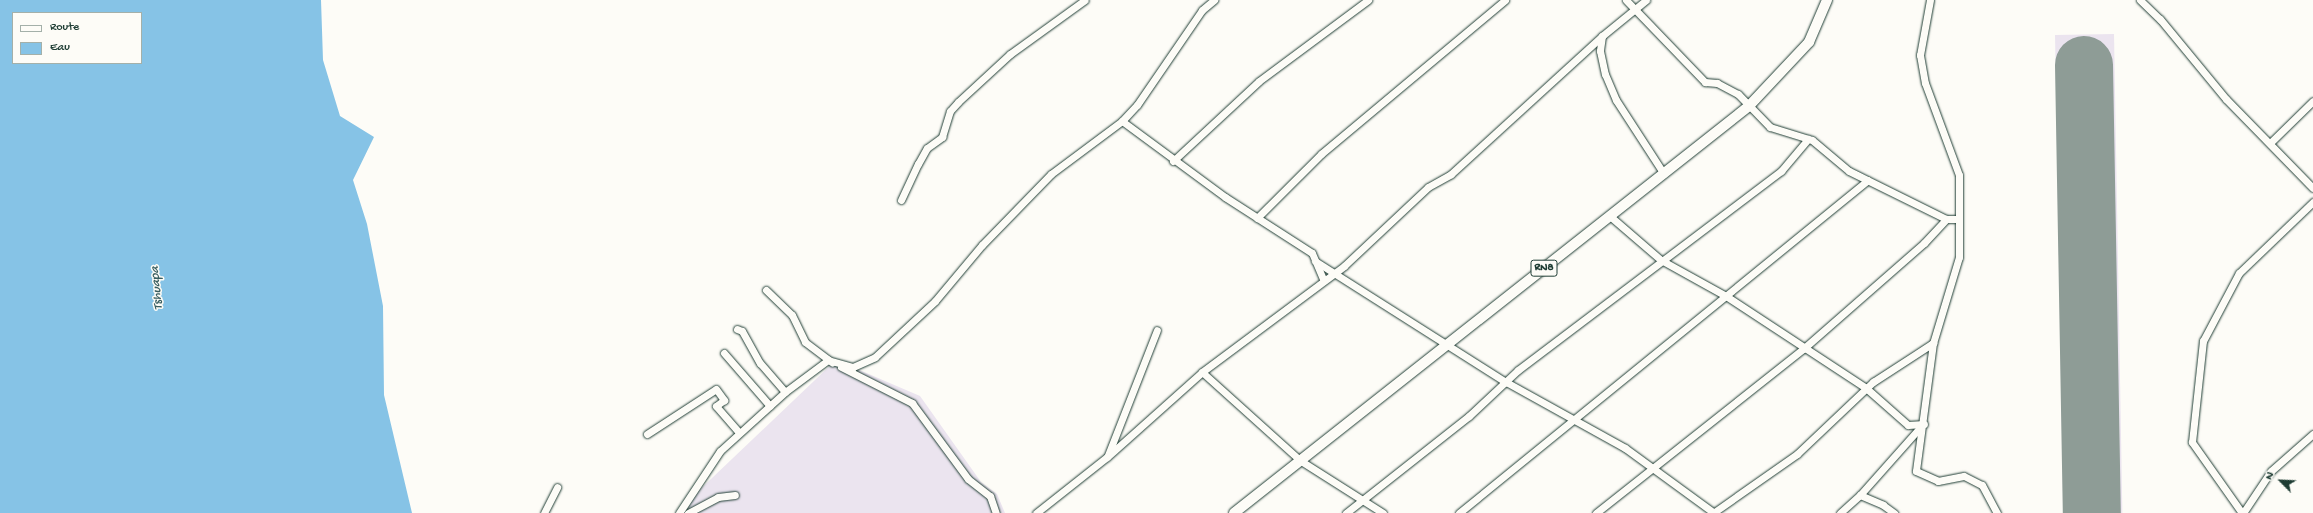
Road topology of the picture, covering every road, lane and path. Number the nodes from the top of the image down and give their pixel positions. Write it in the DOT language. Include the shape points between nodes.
graph roads {
  1 [pos="1084,0"];
  2 [pos="1214,0"];
  3 [pos="1368,0"];
  4 [pos="1505,0"];
  5 [pos="1626,0"];
  6 [pos="1646,0"];
  7 [pos="1827,0"];
  8 [pos="1930,0"];
  9 [pos="2140,0"];
  10 [pos="1633,10"];
  11 [pos="1602,36"];
  12 [pos="2313,101"];
  13 [pos="1749,106"];
  14 [pos="1122,121"];
  15 [pos="1808,139"];
  16 [pos="2270,143"];
  17 [pos="1173,161"];
  18 [pos="1664,174"];
  19 [pos="1868,180"];
  20 [pos="2313,188"];
  21 [pos="901,200"];
  22 [pos="2313,202"];
  23 [pos="1611,217"];
  24 [pos="1257,218"];
  25 [pos="1946,219"];
  26 [pos="1958,220"];
  27 [pos="1315,260"];
  28 [pos="1661,260"];
  29 [pos="1336,272"];
  30 [pos="1324,280"];
  31 [pos="766,290"];
  32 [pos="1726,296"];
  33 [pos="737,329"];
  34 [pos="1157,330"];
  35 [pos="1934,343"];
  36 [pos="1445,344"];
  37 [pos="1804,349"];
  38 [pos="724,353"];
  39 [pos="828,360"];
  40 [pos="1202,372"];
  41 [pos="1506,382"];
  42 [pos="1866,388"];
  43 [pos="785,392"];
  44 [pos="770,406"];
  45 [pos="1574,420"];
  46 [pos="1924,424"];
  47 [pos="739,432"];
  48 [pos="647,434"];
  49 [pos="2313,434"];
  50 [pos="1107,457"];
  51 [pos="1301,461"];
  52 [pos="1651,468"];
  53 [pos="557,487"];
  54 [pos="735,495"];
  55 [pos="1860,495"];
  56 [pos="1361,500"];
  57 [pos="544,513"];
  58 [pos="679,513"];
  59 [pos="688,513"];
  60 [pos="996,513"];
  61 [pos="1036,513"];
  62 [pos="1234,513"];
  63 [pos="1346,513"];
  64 [pos="1383,513"];
  65 [pos="1459,513"];
  66 [pos="1596,513"];
  67 [pos="1713,513"];
  68 [pos="1840,513"];
  69 [pos="1894,513"];
  70 [pos="1997,513"];
  71 [pos="2242,513"];
  1 -- 21 [label="street" via="1010,54 958,102 950,111 942,137 927,148"];
  2 -- 14 [label="street" via="1202,10 1172,57"];
  3 -- 17 [label="street" via="1259,81"];
  4 -- 24 [label="street" via="1321,154"];
  5 -- 10 [label="street"];
  6 -- 10 [label="street"];
  7 -- 13 [label="main road, RN8" via="1809,42"];
  8 -- 26 [label="street" via="1920,54 1925,83 1959,175"];
  9 -- 16 [label="street" via="2160,19 2226,99"];
  10 -- 11 [label="street"];
  10 -- 13 [label="street" via="1705,82 1718,83 1738,94"];
  11 -- 18 [label="street" via="1600,51 1605,74 1616,100"];
  11 -- 29 [label="street" via="1452,174 1428,188"];
  12 -- 16 [label="street"];
  13 -- 15 [label="street" via="1770,127"];
  13 -- 18 [label="main road, RN8"];
  14 -- 17 [label="street"];
  14 -- 39 [label="street" via="1052,174 982,245 935,301 875,357 853,367"];
  15 -- 19 [label="street" via="1849,171"];
  15 -- 28 [label="street" via="1781,171"];
  16 -- 20 [label="street"];
  17 -- 24 [label="street"];
  18 -- 23 [label="main road, RN8"];
  19 -- 25 [label="street"];
  19 -- 32 [label="street"];
  22 -- 71 [label="street" via="2239,272 2203,341 2192,442"];
  23 -- 28 [label="street"];
  23 -- 36 [label="main road, RN8"];
  24 -- 27 [label="street" via="1312,253"];
  25 -- 26 [label="street"];
  25 -- 37 [label="street" via="1924,243"];
  26 -- 35 [label="street" via="1959,257"];
  27 -- 29 [label="street"];
  27 -- 30 [label="street"];
  28 -- 32 [label="street"];
  28 -- 41 [label="street"];
  29 -- 30 [label="street"];
  29 -- 36 [label="street"];
  30 -- 40 [label="street"];
  31 -- 39 [label="street" via="792,316 805,342"];
  32 -- 37 [label="street"];
  32 -- 45 [label="street"];
  33 -- 43 [label="street" via="742,331 755,356"];
  34 -- 50 [label="street"];
  35 -- 42 [label="street"];
  35 -- 46 [label="street"];
  36 -- 41 [label="street" via="1470,356"];
  36 -- 51 [label="main road, RN8"];
  37 -- 42 [label="street"];
  37 -- 52 [label="street"];
  38 -- 44 [label="street"];
  39 -- 43 [label="street"];
  39 -- 60 [label="street" via="912,403 968,479 990,496"];
  40 -- 50 [label="street"];
  40 -- 51 [label="street"];
  41 -- 45 [label="street"];
  41 -- 56 [label="street" via="1469,416"];
  42 -- 46 [label="street" via="1908,425"];
  42 -- 67 [label="street" via="1797,454"];
  43 -- 44 [label="street"];
  44 -- 47 [label="street"];
  45 -- 52 [label="street" via="1625,448"];
  45 -- 65 [label="street"];
  46 -- 55 [label="street"];
  46 -- 70 [label="street" via="1916,471 1938,481 1964,476 1982,485"];
  47 -- 48 [label="street" via="716,406 724,400 716,389"];
  47 -- 58 [label="street" via="711,463"];
  49 -- 71 [label="street" via="2271,471"];
  50 -- 61 [label="street"];
  51 -- 56 [label="street"];
  51 -- 62 [label="main road, RN8"];
  52 -- 66 [label="street"];
  52 -- 67 [label="street"];
  53 -- 57 [label="street"];
  54 -- 59 [label="street" via="718,497"];
  55 -- 68 [label="street"];
  55 -- 69 [label="street" via="1883,504"];
  56 -- 63 [label="street"];
  56 -- 64 [label="street"];
}
